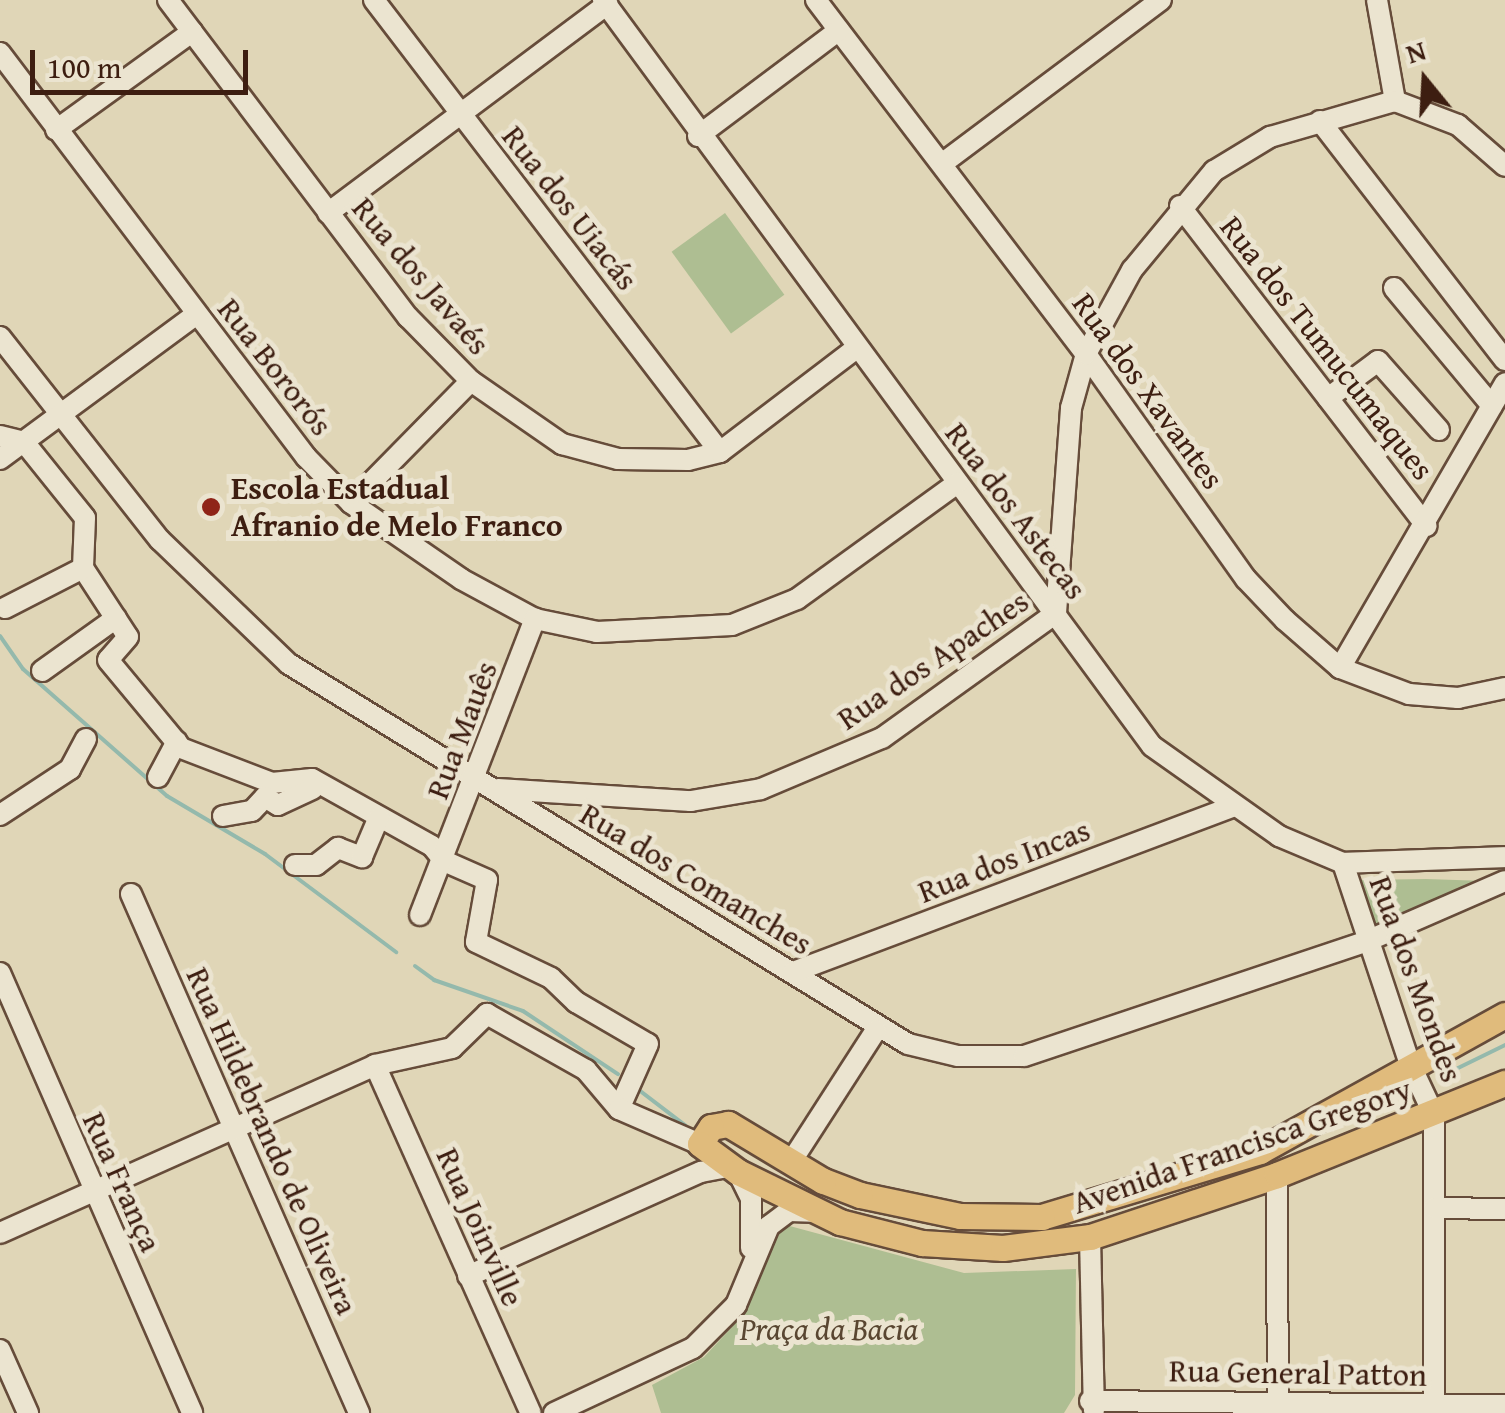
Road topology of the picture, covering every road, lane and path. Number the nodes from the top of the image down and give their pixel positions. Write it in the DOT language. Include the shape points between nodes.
graph roads {
  1 [pos="168,0"];
  2 [pos="374,0"];
  3 [pos="816,0"];
  4 [pos="1161,0"];
  5 [pos="1378,0"];
  6 [pos="605,2"];
  7 [pos="839,30"];
  8 [pos="192,32"];
  9 [pos="0,53"];
  10 [pos="1395,101"];
  11 [pos="456,111"];
  12 [pos="1320,122"];
  13 [pos="56,130"];
  14 [pos="698,136"];
  15 [pos="943,163"];
  16 [pos="1505,166"];
  17 [pos="1180,206"];
  18 [pos="328,213"];
  19 [pos="1394,288"];
  20 [pos="195,315"];
  21 [pos="0,337"];
  22 [pos="854,349"];
  23 [pos="1086,354"];
  24 [pos="1505,360"];
  25 [pos="470,381"];
  26 [pos="1505,383"];
  27 [pos="1328,398"];
  28 [pos="1492,406"];
  29 [pos="58,418"];
  30 [pos="1438,430"];
  31 [pos="0,436"];
  32 [pos="24,442"];
  33 [pos="720,452"];
  34 [pos="0,459"];
  35 [pos="957,484"];
  36 [pos="351,503"];
  37 [pos="1426,526"];
  38 [pos="83,568"];
  39 [pos="5,608"];
  40 [pos="1056,612"];
  41 [pos="116,618"];
  42 [pos="536,619"];
  43 [pos="1340,668"];
  44 [pos="42,671"];
  45 [pos="1505,688"];
  46 [pos="86,740"];
  47 [pos="176,742"];
  48 [pos="158,777"];
  49 [pos="484,784"];
  50 [pos="324,786"];
  51 [pos="1235,806"];
  52 [pos="0,815"];
  53 [pos="224,816"];
  54 [pos="379,817"];
  55 [pos="1505,858"];
  56 [pos="444,861"];
  57 [pos="1343,863"];
  58 [pos="295,865"];
  59 [pos="1505,881"];
  60 [pos="131,894"];
  61 [pos="420,915"];
  62 [pos="1366,941"];
  63 [pos="794,972"];
  64 [pos="0,974"];
  65 [pos="1505,1016"];
  66 [pos="876,1030"];
  67 [pos="375,1065"];
  68 [pos="1412,1069"];
  69 [pos="1505,1084"];
  70 [pos="619,1109"];
  71 [pos="1434,1115"];
  72 [pos="234,1129"];
  73 [pos="703,1148"];
  74 [pos="792,1162"];
  75 [pos="734,1169"];
  76 [pos="1277,1176"];
  77 [pos="687,1178"];
  78 [pos="93,1192"];
  79 [pos="1434,1208"];
  80 [pos="1505,1209"];
  81 [pos="813,1212"];
  82 [pos="0,1233"];
  83 [pos="1090,1237"];
  84 [pos="749,1265"];
  85 [pos="468,1276"];
  86 [pos="0,1350"];
  87 [pos="1505,1405"];
  88 [pos="1278,1407"];
  89 [pos="1091,1409"];
  90 [pos="1434,1409"];
  91 [pos="28,1413"];
  92 [pos="192,1413"];
  93 [pos="359,1413"];
  94 [pos="530,1413"];
  95 [pos="554,1413"];
  1 -- 8 [label="street, Rua dos Javaés"];
  2 -- 11 [label="street, Rua dos Uiacás"];
  3 -- 7 [label="street, Rua dos Xavantes"];
  4 -- 15 [label="street"];
  5 -- 10 [label="street"];
  6 -- 11 [label="street"];
  6 -- 14 [label="street, Rua dos Astecas"];
  7 -- 14 [label="street"];
  7 -- 15 [label="street, Rua dos Xavantes"];
  8 -- 13 [label="street"];
  8 -- 18 [label="street, Rua dos Javaés"];
  9 -- 13 [label="street, Rua Bororós"];
  10 -- 12 [label="street"];
  10 -- 16 [label="street" via="1458,125"];
  11 -- 18 [label="street"];
  11 -- 33 [label="street, Rua dos Uiacás"];
  12 -- 17 [label="street" via="1270,138 1214,171"];
  12 -- 24 [label="street"];
  13 -- 20 [label="street, Rua Bororós"];
  14 -- 22 [label="street, Rua dos Astecas"];
  15 -- 23 [label="street, Rua dos Xavantes"];
  17 -- 23 [label="street" via="1132,270"];
  17 -- 27 [label="street, Rua dos Tumucumaques"];
  18 -- 25 [label="street, Rua dos Javaés" via="408,316"];
  19 -- 28 [label="street"];
  20 -- 29 [label="street"];
  20 -- 36 [label="street, Rua Bororós" via="306,457"];
  21 -- 29 [label="street, Rua dos Comanches"];
  22 -- 33 [label="street, Rua dos Javaés"];
  22 -- 35 [label="street, Rua dos Astecas"];
  23 -- 40 [label="street" via="1071,408"];
  23 -- 43 [label="street, Rua dos Xavantes" via="1246,579"];
  25 -- 33 [label="street, Rua dos Javaés" via="562,444 618,460 688,460"];
  25 -- 36 [label="street"];
  26 -- 28 [label="street"];
  27 -- 30 [label="street" via="1378,362"];
  27 -- 37 [label="street, Rua dos Tumucumaques"];
  28 -- 37 [label="street"];
  29 -- 32 [label="street"];
  29 -- 49 [label="street, Rua dos Comanches" via="240,623 289,664"];
  31 -- 32 [label="street"];
  32 -- 34 [label="street"];
  32 -- 38 [label="street" via="85,518"];
  35 -- 40 [label="street, Rua dos Astecas"];
  35 -- 42 [label="street, Rua Bororós" via="796,599 732,625 597,632"];
  36 -- 42 [label="street, Rua Bororós" via="461,579"];
  37 -- 43 [label="street"];
  38 -- 39 [label="street"];
  38 -- 41 [label="street"];
  40 -- 49 [label="street, Rua dos Apaches" via="882,738 761,789 691,802 623,802"];
  40 -- 51 [label="street, Rua dos Astecas" via="1152,746"];
  41 -- 44 [label="street"];
  41 -- 47 [label="street" via="128,637 108,660"];
  42 -- 49 [label="street, Rua Mauês"];
  43 -- 45 [label="street, Rua dos Xavantes" via="1409,694 1458,698"];
  46 -- 52 [label="street" via="70,769"];
  47 -- 48 [label="street"];
  47 -- 50 [label="street" via="272,783 312,779"];
  49 -- 56 [label="street, Rua Mauês"];
  49 -- 63 [label="street, Rua dos Comanches"];
  50 -- 53 [label="street" via="278,804 265,796 252,811"];
  50 -- 54 [label="street"];
  51 -- 57 [label="street, Rua dos Astecas" via="1279,836"];
  51 -- 63 [label="street, Rua dos Incas"];
  54 -- 56 [label="street" via="432,846"];
  54 -- 58 [label="street" via="362,857 338,848 316,864"];
  55 -- 57 [label="street, Rua dos Astecas"];
  56 -- 61 [label="street, Rua Mauês"];
  56 -- 70 [label="street" via="487,880 476,942 551,978 576,1002 648,1044"];
  57 -- 62 [label="street, Rua dos Mondes"];
  59 -- 62 [label="street, Rua dos Comanches"];
  60 -- 72 [label="street, Rua Hildebrando de Oliveira"];
  62 -- 66 [label="street, Rua dos Comanches" via="1024,1056 958,1056"];
  62 -- 68 [label="street, Rua dos Mondes"];
  63 -- 66 [label="street, Rua dos Comanches"];
  64 -- 78 [label="street, Rua França"];
  65 -- 68 [label="main road, Avenida Francisca Gregory"];
  66 -- 74 [label="street"];
  67 -- 70 [label="street" via="452,1048 487,1014 586,1070"];
  67 -- 72 [label="street"];
  67 -- 85 [label="street, Rua Joinville"];
  68 -- 71 [label="street, Rua dos Mondes"];
  68 -- 74 [label="main road, Avenida Francisca Gregory" via="1260,1150 1042,1216 918,1209 842,1188"];
  69 -- 71 [label="main road, Avenida Francisca Gregory"];
  70 -- 73 [label="street"];
  71 -- 76 [label="main road, Avenida Francisca Gregory"];
  71 -- 79 [label="street"];
  72 -- 78 [label="street"];
  72 -- 93 [label="street, Rua Hildebrando de Oliveira"];
  73 -- 74 [label="main road, Avenida Francisca Gregory" via="711,1127 728,1124"];
  73 -- 75 [label="main road, Avenida Francisca Gregory"];
  73 -- 77 [label="street"];
  75 -- 77 [label="street"];
  75 -- 81 [label="main road, Avenida Francisca Gregory"];
  75 -- 84 [label="street" via="751,1198"];
  76 -- 83 [label="main road, Avenida Francisca Gregory"];
  76 -- 88 [label="street"];
  77 -- 85 [label="street"];
  78 -- 82 [label="street"];
  78 -- 92 [label="street, Rua França"];
  79 -- 80 [label="street"];
  79 -- 90 [label="street"];
  81 -- 83 [label="main road, Avenida Francisca Gregory" via="922,1243 1004,1248"];
  81 -- 84 [label="street" via="789,1211 776,1219"];
  83 -- 89 [label="street"];
  84 -- 95 [label="street" via="736,1306 693,1348"];
  85 -- 94 [label="street, Rua Joinville"];
  86 -- 91 [label="street"];
  87 -- 90 [label="street, Rua General Patton"];
  88 -- 89 [label="street, Rua General Patton"];
  88 -- 90 [label="street, Rua General Patton"];
}
